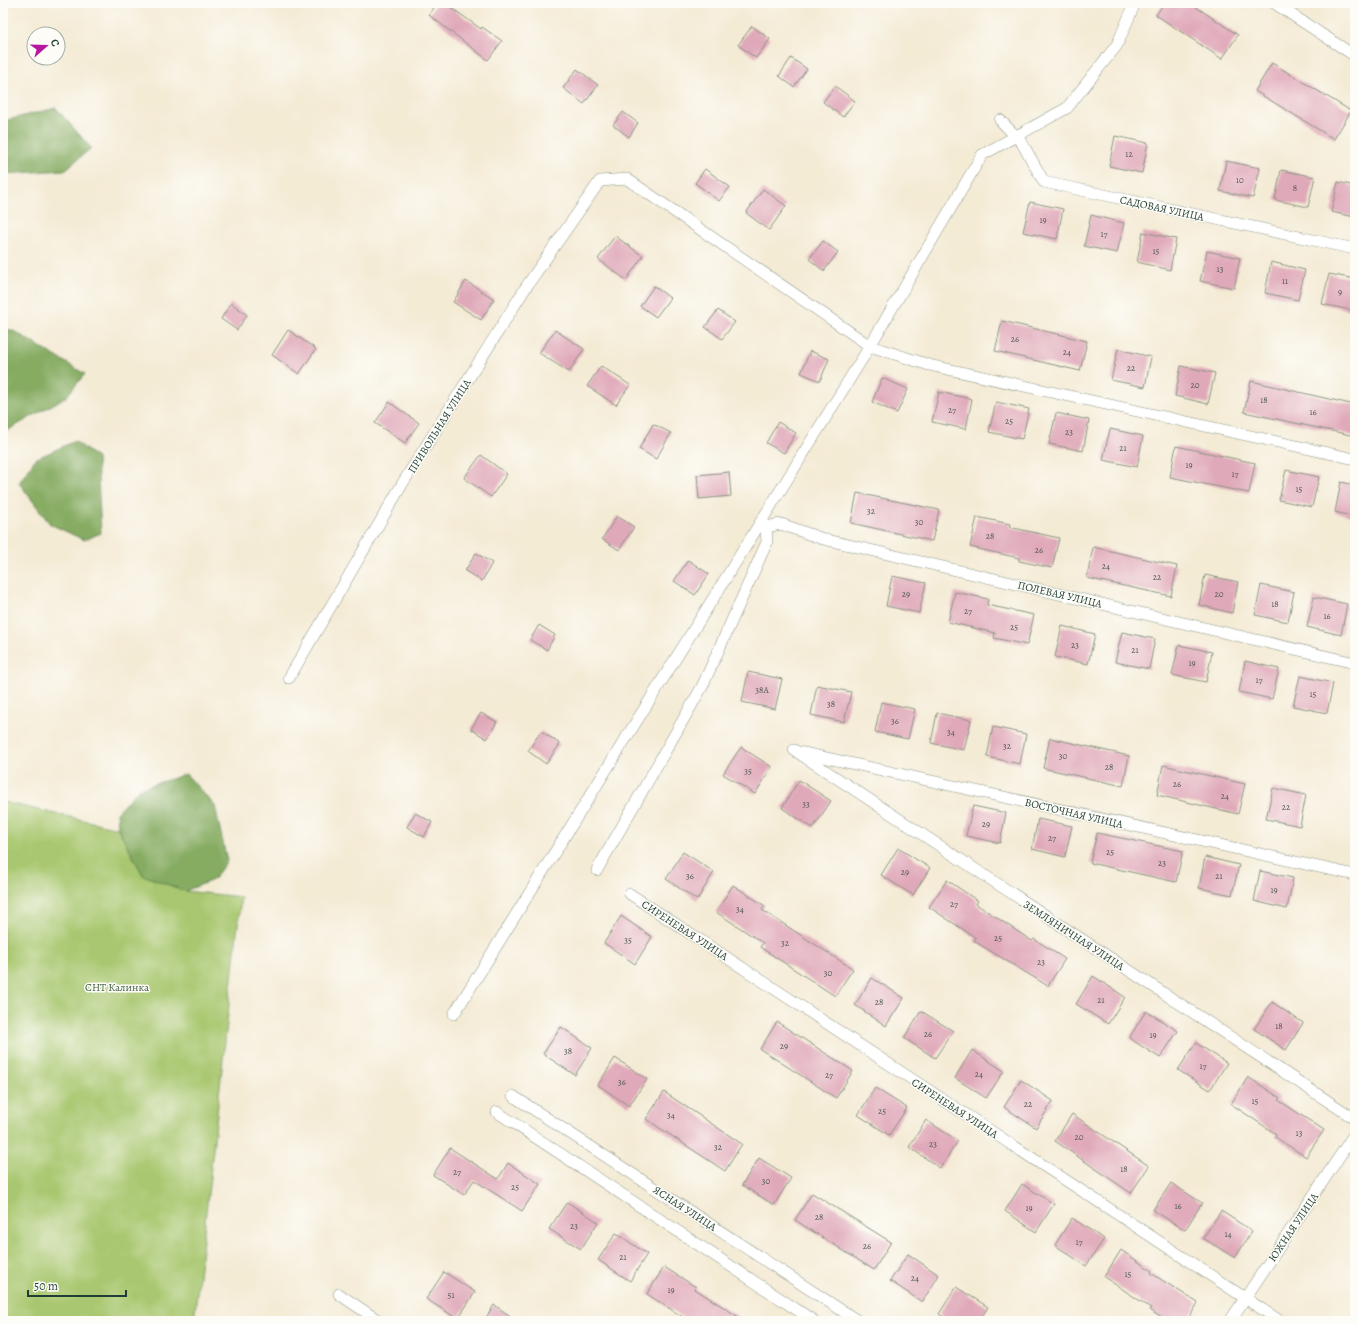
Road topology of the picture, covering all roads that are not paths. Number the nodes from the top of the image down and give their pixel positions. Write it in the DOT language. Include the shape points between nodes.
graph roads {
  1 [pos="1135,3"];
  2 [pos="1274,3"];
  3 [pos="1355,56"];
  4 [pos="1000,120"];
  5 [pos="1015,136"];
  6 [pos="1355,249"];
  7 [pos="870,346"];
  8 [pos="1355,459"];
  9 [pos="764,523"];
  10 [pos="1355,662"];
  11 [pos="289,678"];
  12 [pos="794,750"];
  13 [pos="597,870"];
  14 [pos="1355,875"];
  15 [pos="630,894"];
  16 [pos="454,1014"];
  17 [pos="513,1096"];
  18 [pos="497,1112"];
  19 [pos="1355,1119"];
  20 [pos="1355,1133"];
  21 [pos="339,1294"];
  22 [pos="1245,1298"];
  23 [pos="379,1321"];
  24 [pos="814,1321"];
  25 [pos="858,1321"];
  26 [pos="1230,1321"];
  27 [pos="1280,1321"];
  1 -- 5 [label="street" via="1117,44 1067,108"];
  2 -- 3 [label="street"];
  4 -- 5 [label="street, САДОВАЯ УЛИЦА"];
  5 -- 6 [label="street, САДОВАЯ УЛИЦА" via="1022,143 1044,182"];
  5 -- 7 [label="street" via="982,155"];
  7 -- 8 [label="street" via="929,365"];
  7 -- 9 [label="street"];
  7 -- 11 [label="street, ПРИВОЛЬНАЯ УЛИЦА" via="627,179 600,181 528,284 404,481"];
  9 -- 10 [label="street, ПОЛЕВАЯ УЛИЦА" via="781,524 823,539"];
  9 -- 13 [label="street" via="767,542 702,687"];
  9 -- 16 [label="street"];
  12 -- 14 [label="street, ВОСТОЧНАЯ УЛИЦА"];
  12 -- 19 [label="street, ЗЕМЛЯНИЧНАЯ УЛИЦА"];
  15 -- 22 [label="street, СИРЕНЕВАЯ УЛИЦА"];
  17 -- 25 [label="street, ЯСНАЯ УЛИЦА"];
  18 -- 24 [label="street"];
  20 -- 22 [label="street, ЮЖНАЯ УЛИЦА"];
  21 -- 23 [label="street"];
  22 -- 26 [label="street, ЮЖНАЯ УЛИЦА"];
  22 -- 27 [label="street, СИРЕНЕВАЯ УЛИЦА"];
}
